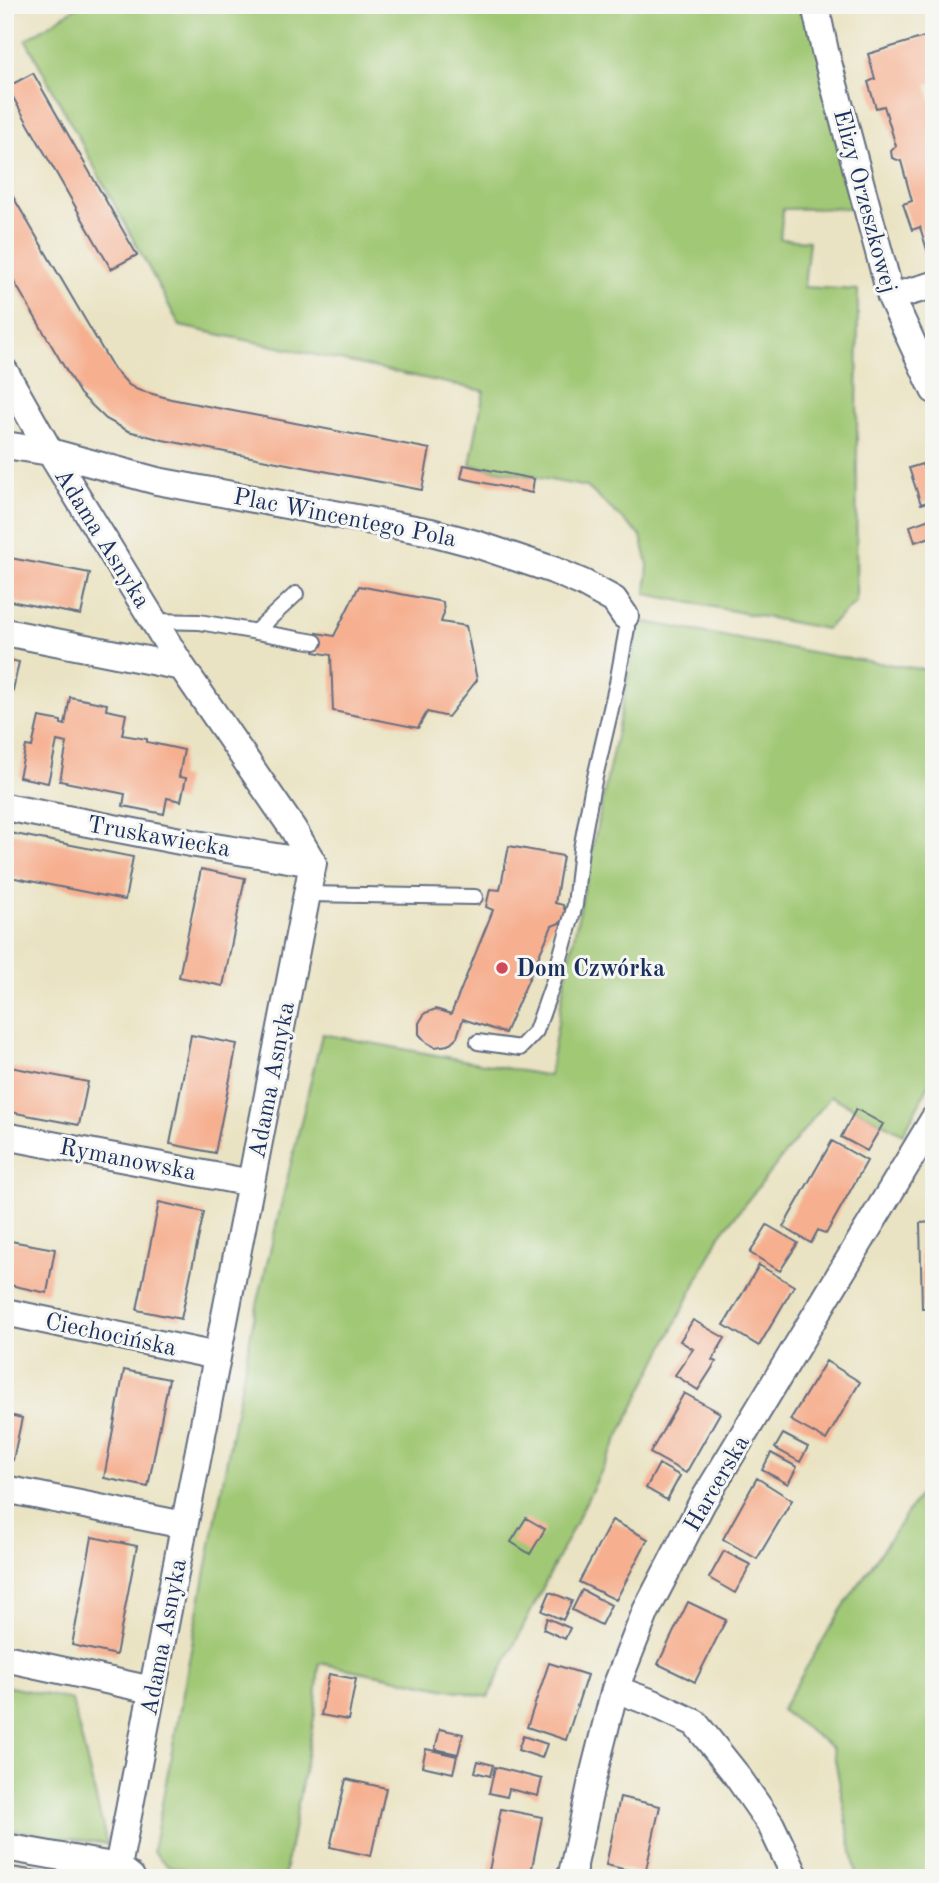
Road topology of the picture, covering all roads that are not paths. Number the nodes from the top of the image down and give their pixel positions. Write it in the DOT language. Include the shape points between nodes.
graph roads {
  1 [pos="815,5"];
  2 [pos="934,285"];
  3 [pos="891,297"];
  4 [pos="5,372"];
  5 [pos="934,390"];
  6 [pos="5,445"];
  7 [pos="50,452"];
  8 [pos="296,594"];
  9 [pos="625,616"];
  10 [pos="154,621"];
  11 [pos="5,632"];
  12 [pos="255,632"];
  13 [pos="316,642"];
  14 [pos="182,667"];
  15 [pos="5,807"];
  16 [pos="313,863"];
  17 [pos="307,894"];
  18 [pos="475,897"];
  19 [pos="478,1042"];
  20 [pos="934,1119"];
  21 [pos="5,1136"];
  22 [pos="251,1183"];
  23 [pos="5,1312"];
  24 [pos="217,1356"];
  25 [pos="5,1489"];
  26 [pos="184,1525"];
  27 [pos="5,1658"];
  28 [pos="615,1689"];
  29 [pos="152,1690"];
  30 [pos="5,1847"];
  31 [pos="125,1872"];
  32 [pos="569,1878"];
  33 [pos="796,1878"];
  1 -- 3 [label="street, Elizy Orzeszkowej"];
  2 -- 3 [label="street"];
  3 -- 5 [label="street, Elizy Orzeszkowej"];
  4 -- 7 [label="street, Adama Asnyka"];
  6 -- 7 [label="street, Plac Wincentego Pola"];
  7 -- 9 [label="street, Plac Wincentego Pola" via="157,481 476,544 583,583 614,600"];
  7 -- 10 [label="street, Adama Asnyka"];
  8 -- 12 [label="lane"];
  9 -- 19 [label="lane" via="627,628 592,790 575,905 553,983 536,1031 520,1048"];
  10 -- 12 [label="lane" via="199,622"];
  10 -- 14 [label="street, Adama Asnyka"];
  11 -- 14 [label="street"];
  12 -- 13 [label="lane"];
  14 -- 16 [label="street, Adama Asnyka"];
  15 -- 16 [label="street, Truskawiecka"];
  16 -- 17 [label="street, Adama Asnyka"];
  17 -- 18 [label="lane"];
  17 -- 22 [label="street, Adama Asnyka"];
  20 -- 28 [label="street, Harcerska" via="702,1503 646,1611"];
  21 -- 22 [label="street, Rymanowska"];
  22 -- 24 [label="street, Adama Asnyka"];
  23 -- 24 [label="street, Ciechocińska"];
  24 -- 26 [label="street, Adama Asnyka"];
  25 -- 26 [label="street"];
  26 -- 29 [label="street, Adama Asnyka"];
  27 -- 29 [label="street"];
  28 -- 32 [label="street, Harcerska"];
  28 -- 33 [label="street" via="695,1723 771,1825"];
  29 -- 31 [label="street, Adama Asnyka"];
  30 -- 31 [label="street"];
}
